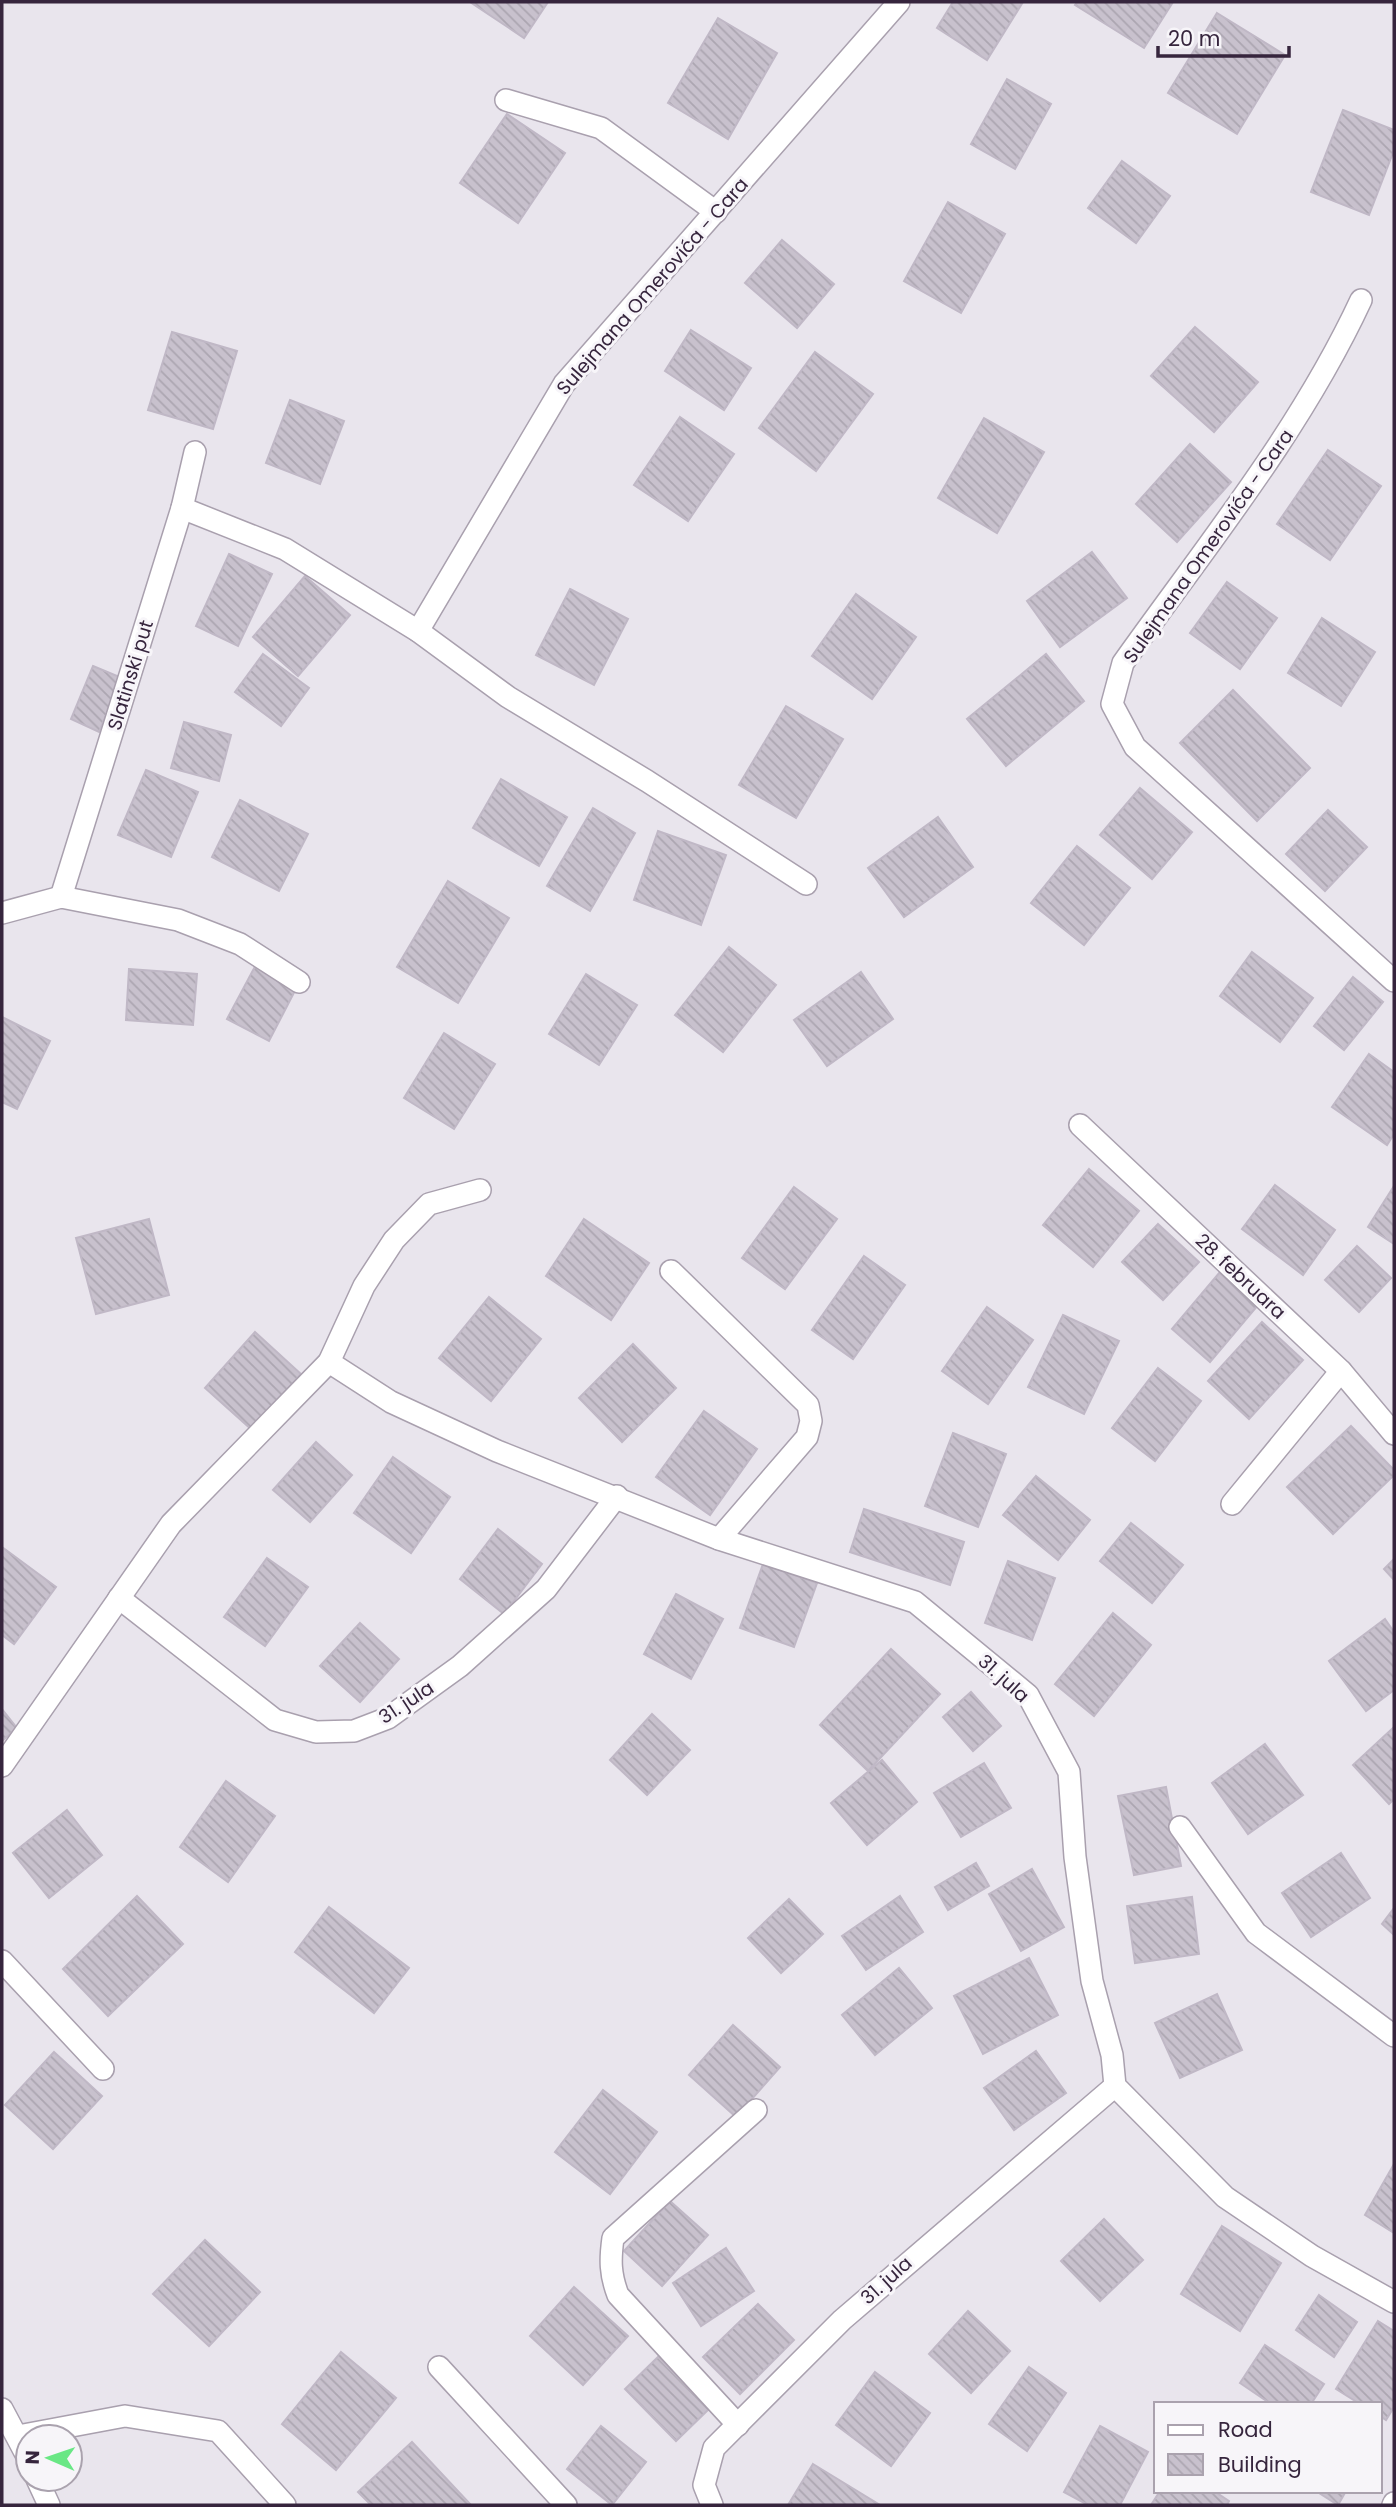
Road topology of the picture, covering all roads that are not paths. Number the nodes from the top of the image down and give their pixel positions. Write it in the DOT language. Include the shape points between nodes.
graph roads {
  1 [pos="899,2"];
  2 [pos="506,100"];
  3 [pos="716,212"];
  4 [pos="1361,300"];
  5 [pos="195,452"];
  6 [pos="182,508"];
  7 [pos="418,631"];
  8 [pos="806,884"];
  9 [pos="61,897"];
  10 [pos="2,913"];
  11 [pos="1394,981"];
  12 [pos="299,982"];
  13 [pos="1080,1125"];
  14 [pos="480,1190"];
  15 [pos="671,1271"];
  16 [pos="329,1363"];
  17 [pos="1341,1371"];
  18 [pos="1394,1434"];
  19 [pos="617,1496"];
  20 [pos="1232,1504"];
  21 [pos="719,1539"];
  22 [pos="119,1598"];
  23 [pos="2,1766"];
  24 [pos="1180,1827"];
  25 [pos="2,1961"];
  26 [pos="1394,2036"];
  27 [pos="103,2069"];
  28 [pos="1115,2086"];
  29 [pos="756,2110"];
  30 [pos="1394,2302"];
  31 [pos="439,2367"];
  32 [pos="2,2409"];
  33 [pos="84,2424"];
  34 [pos="738,2425"];
  35 [pos="14,2429"];
  36 [pos="285,2505"];
  37 [pos="566,2505"];
  38 [pos="712,2505"];
  1 -- 3 [label="street, Sulejmana Omerovića - Cara"];
  2 -- 3 [label="street" via="601,128"];
  3 -- 7 [label="street, Sulejmana Omerovića - Cara" via="564,384"];
  4 -- 11 [label="street, Sulejmana Omerovića - Cara" via="1305,407 1123,663 1112,704 1135,747"];
  5 -- 6 [label="street, Slatinski put"];
  6 -- 7 [label="street" via="285,549"];
  6 -- 9 [label="street, Slatinski put"];
  7 -- 8 [label="street" via="508,697"];
  9 -- 10 [label="street"];
  9 -- 12 [label="street" via="178,920 240,944"];
  13 -- 17 [label="street, 28. februara"];
  14 -- 16 [label="street" via="429,1204 394,1240 364,1286"];
  15 -- 21 [label="street" via="808,1405 811,1421 807,1437"];
  16 -- 19 [label="street, 31. jula" via="391,1402 485,1446"];
  16 -- 22 [label="street" via="171,1524"];
  17 -- 18 [label="street, 28. februara"];
  17 -- 20 [label="street"];
  19 -- 21 [label="street, 31. jula"];
  19 -- 22 [label="street, 31. jula" via="546,1589 470,1658 388,1718 355,1731 316,1732 275,1720"];
  21 -- 28 [label="street, 31. jula" via="915,1602 1028,1695 1069,1772 1092,1981 1112,2055"];
  22 -- 23 [label="street"];
  24 -- 26 [label="street" via="1256,1933"];
  25 -- 27 [label="street"];
  28 -- 30 [label="street" via="1226,2197 1312,2256"];
  28 -- 34 [label="street, 31. jula" via="842,2320"];
  29 -- 34 [label="street" via="613,2238 610,2261 618,2295"];
  31 -- 37 [label="street"];
  32 -- 35 [label="street"];
  33 -- 36 [label="street" via="125,2416 218,2431"];
  34 -- 38 [label="street, 31. jula" via="714,2448 704,2485"];
}
